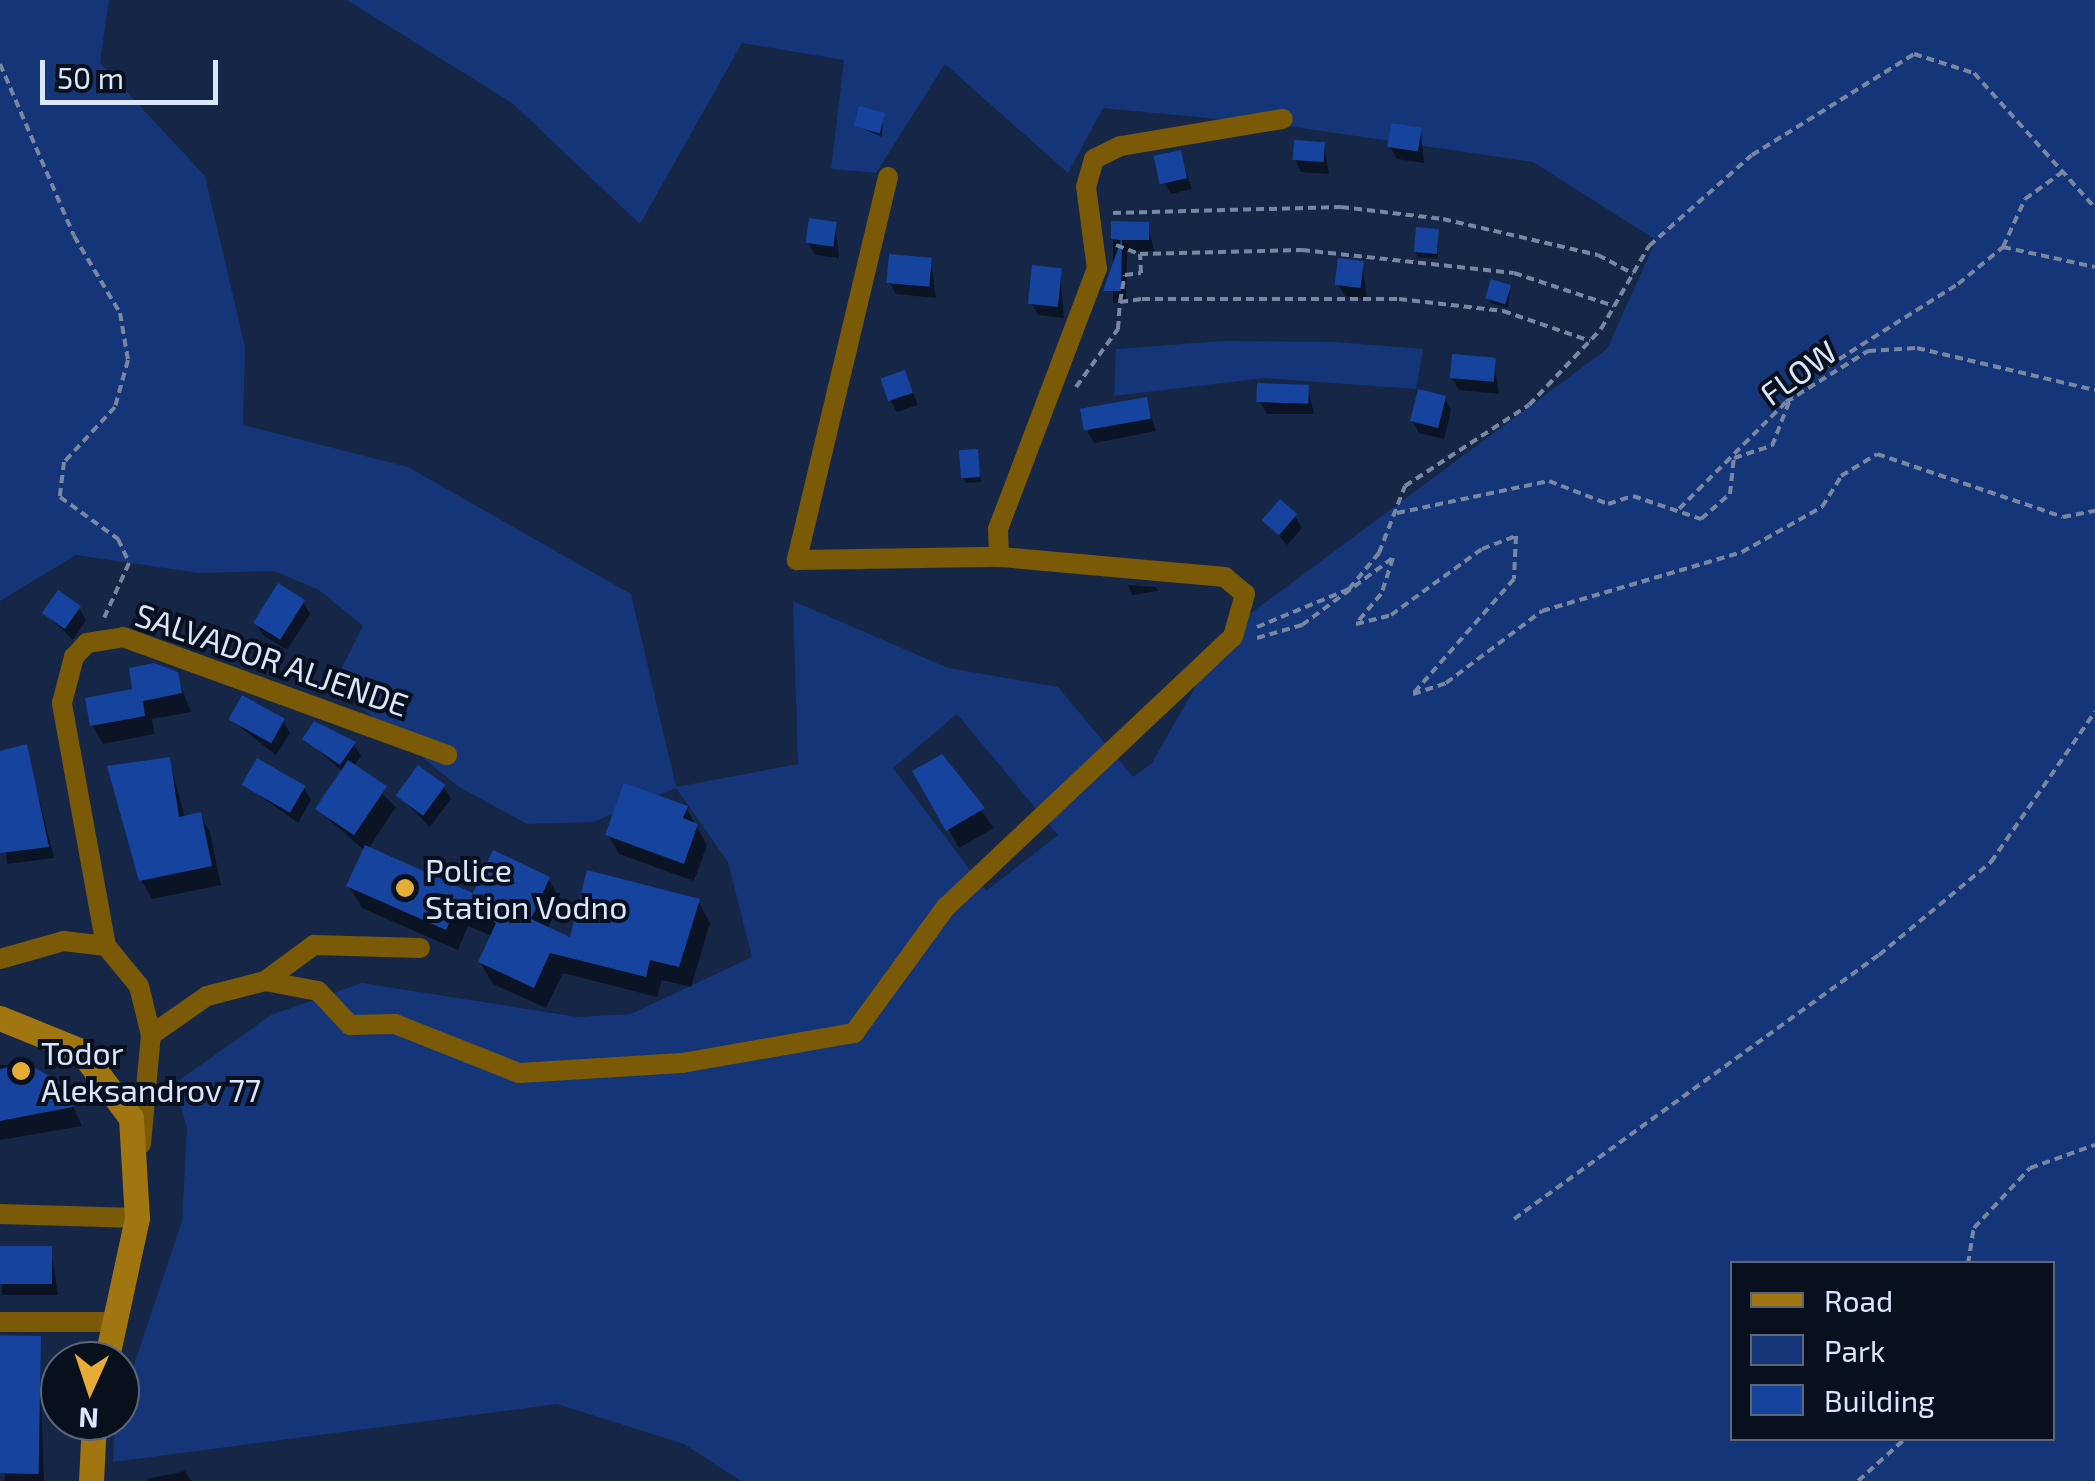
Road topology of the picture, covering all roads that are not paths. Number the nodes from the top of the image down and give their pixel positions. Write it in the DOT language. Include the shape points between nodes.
graph roads {
  1 [pos="1283,119"];
  2 [pos="888,177"];
  3 [pos="1000,557"];
  4 [pos="447,756"];
  5 [pos="106,946"];
  6 [pos="420,948"];
  7 [pos="0,959"];
  8 [pos="265,982"];
  9 [pos="0,1018"];
  10 [pos="151,1035"];
  11 [pos="140,1163"];
  12 [pos="0,1214"];
  13 [pos="137,1218"];
  14 [pos="0,1322"];
  15 [pos="116,1322"];
  16 [pos="111,1341"];
  17 [pos="93,1441"];
  18 [pos="91,1481"];
  1 -- 3 [label="street" via="1121,146 1094,158 1086,187 1097,269 998,529"];
  2 -- 3 [label="street" via="797,560"];
  3 -- 8 [label="street" via="1225,577 1245,594 1233,636 946,907 854,1034 682,1063 519,1073 395,1024 350,1025 318,991"];
  4 -- 5 [label="street, SALVADOR ALJENDE" via="123,637 88,643 74,658 62,703"];
  5 -- 7 [label="street" via="64,941"];
  5 -- 10 [label="street" via="140,986"];
  6 -- 8 [label="street" via="314,945"];
  8 -- 10 [label="street" via="207,996"];
  9 -- 11 [label="street" via="81,1052 114,1085"];
  10 -- 11 [label="street"];
  11 -- 13 [label="street"];
  12 -- 13 [label="street"];
  13 -- 15 [label="street"];
  14 -- 15 [label="street"];
  15 -- 16 [label="street"];
  17 -- 18 [label="street"];
}
